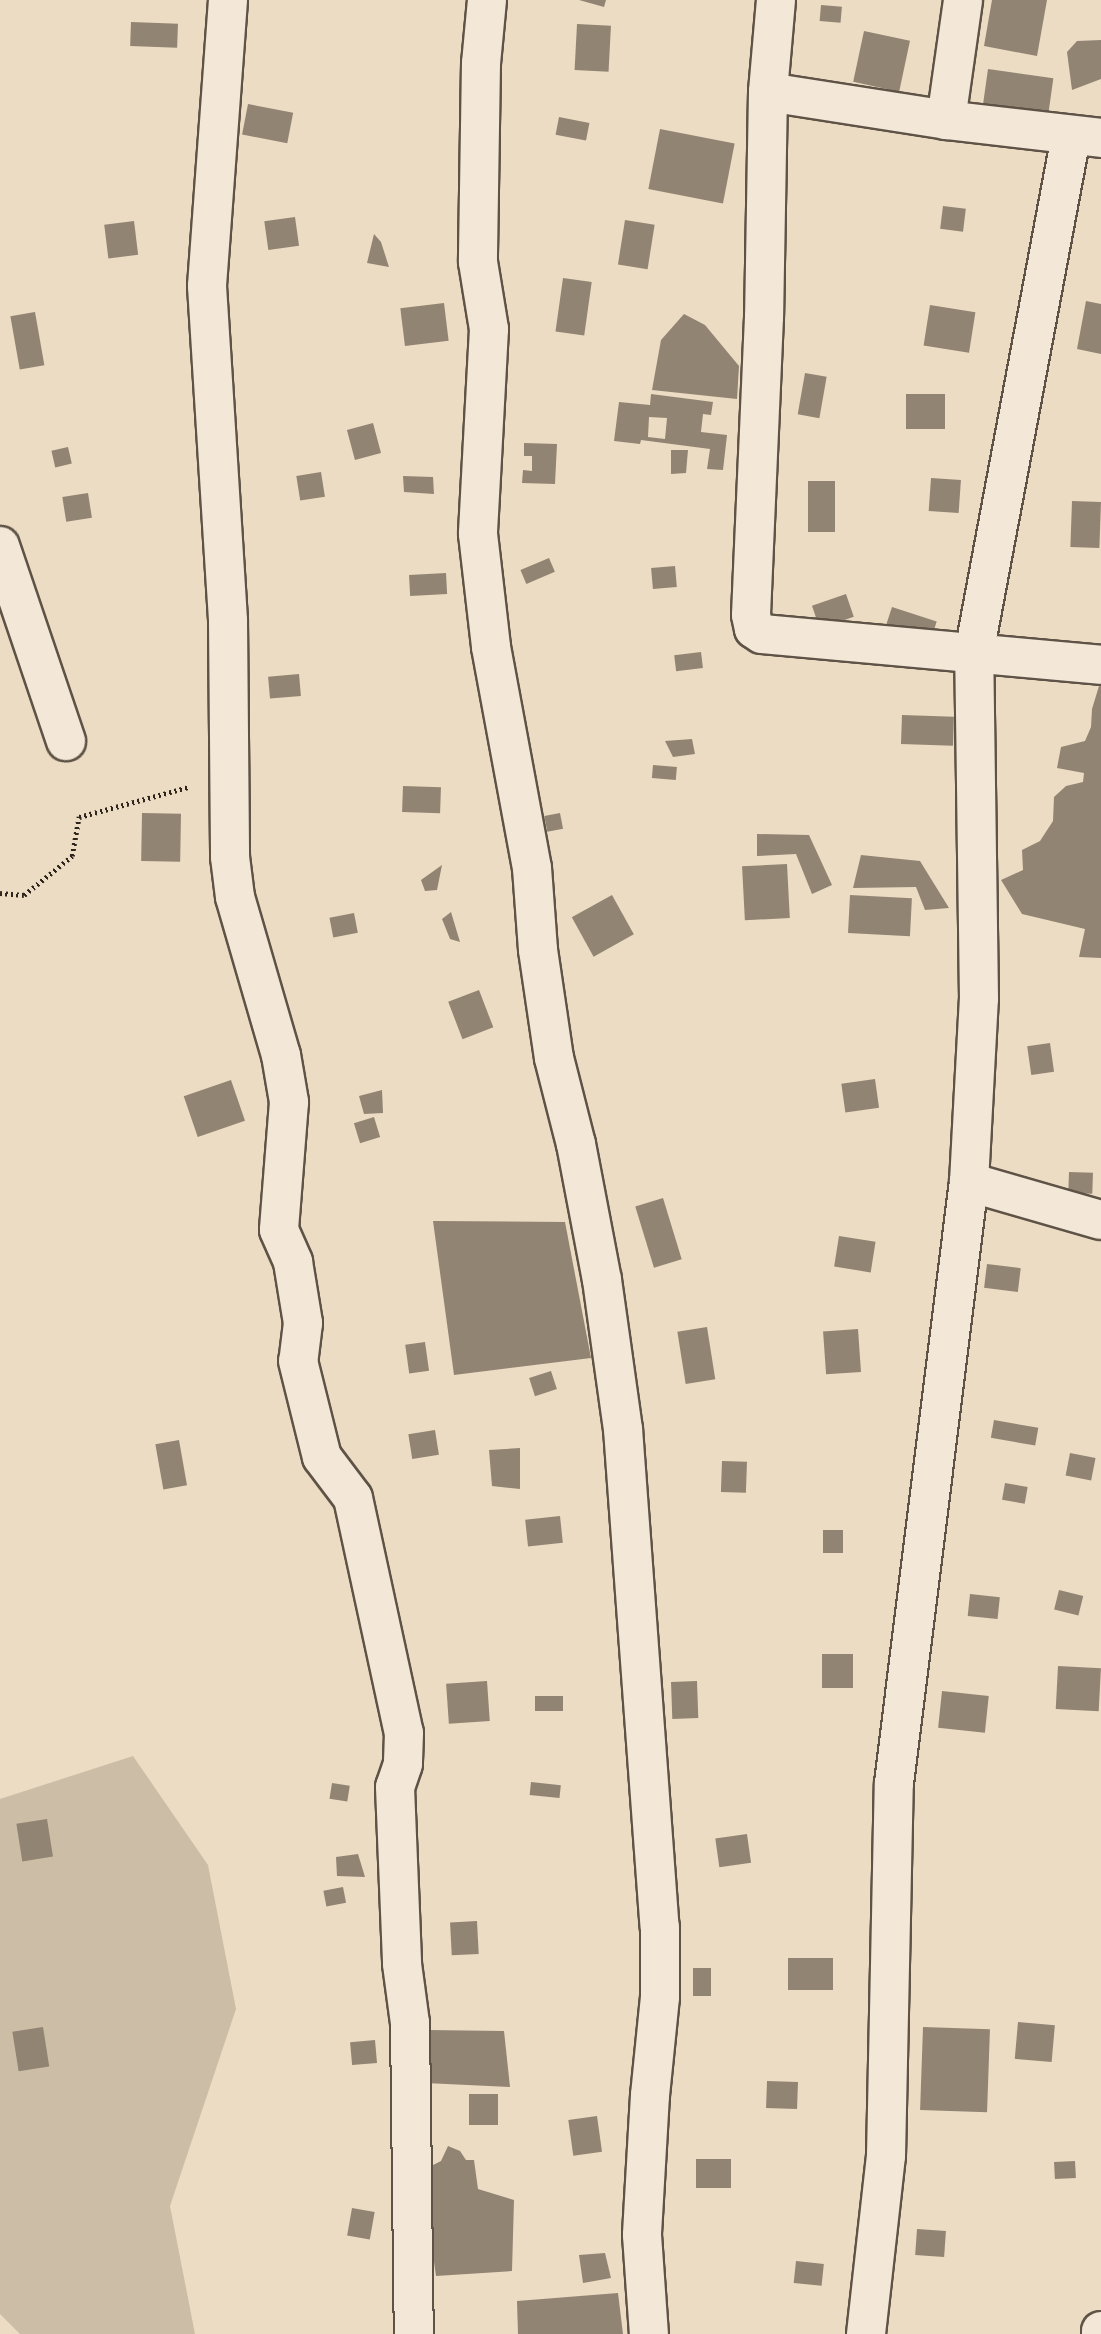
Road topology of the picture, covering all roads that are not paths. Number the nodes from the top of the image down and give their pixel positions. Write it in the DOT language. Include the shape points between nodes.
graph roads {
  1 [pos="228,0"];
  2 [pos="487,0"];
  3 [pos="776,0"];
  4 [pos="963,0"];
  5 [pos="768,92"];
  6 [pos="946,120"];
  7 [pos="1086,137"];
  8 [pos="0,546"];
  9 [pos="974,653"];
  10 [pos="1101,664"];
  11 [pos="66,741"];
  12 [pos="969,1182"];
  13 [pos="1101,1220"];
  14 [pos="414,2334"];
  15 [pos="649,2334"];
  16 [pos="866,2334"];
  1 -- 14 [label="street" via="207,308 228,621 230,857 234,897 281,1055 289,1102 279,1230 293,1262 303,1322 298,1360 322,1457 353,1498 404,1733 403,1764 395,1787 402,1964 410,2023"];
  2 -- 15 [label="street" via="481,63 478,262 489,329 478,534 491,647 532,868 554,1058 602,1280 624,1429 660,1927 660,1997 642,2235"];
  3 -- 5 [label="street"];
  4 -- 6 [label="street"];
  5 -- 6 [label="street"];
  5 -- 9 [label="street" via="754,629 762,634"];
  6 -- 7 [label="street"];
  7 -- 9 [label="street"];
  8 -- 11 [label="street"];
  9 -- 10 [label="street"];
  9 -- 12 [label="street" via="979,999"];
  12 -- 13 [label="street"];
  12 -- 16 [label="street" via="894,1783 886,2156"];
}
